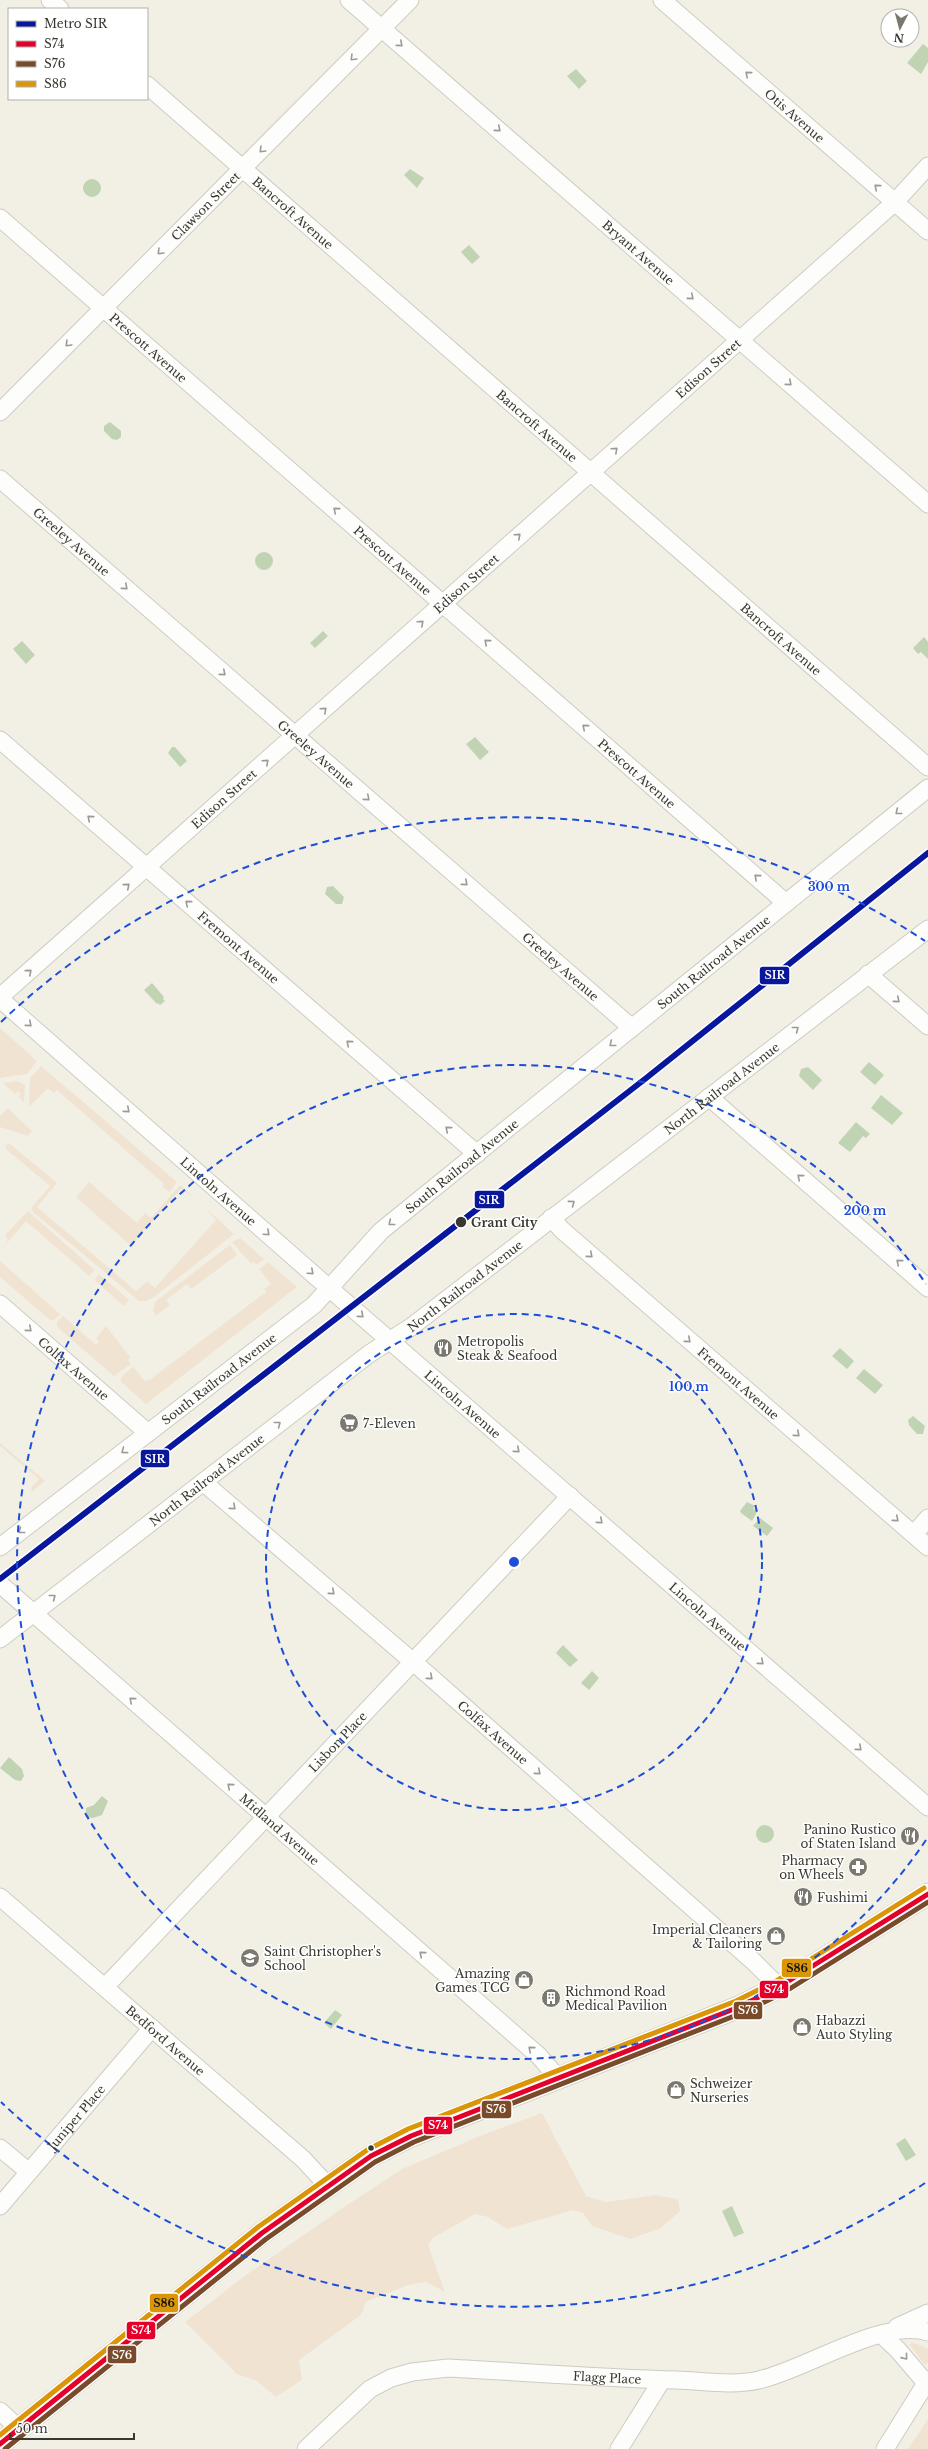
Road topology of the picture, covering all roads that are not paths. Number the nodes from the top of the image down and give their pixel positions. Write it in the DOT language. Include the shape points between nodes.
graph roads {
  1 [pos="50,0"];
  2 [pos="349,0"];
  3 [pos="410,0"];
  4 [pos="662,0"];
  5 [pos="59,8"];
  6 [pos="382,28"];
  7 [pos="148,86"];
  8 [pos="928,166"];
  9 [pos="243,169"];
  10 [pos="895,202"];
  11 [pos="0,218"];
  12 [pos="928,231"];
  13 [pos="104,308"];
  14 [pos="739,339"];
  15 [pos="0,412"];
  16 [pos="592,471"];
  17 [pos="0,479"];
  18 [pos="928,504"];
  19 [pos="443,603"];
  20 [pos="295,736"];
  21 [pos="0,740"];
  22 [pos="928,767"];
  23 [pos="928,788"];
  24 [pos="148,868"];
  25 [pos="786,903"];
  26 [pos="928,929"];
  27 [pos="868,974"];
  28 [pos="0,998"];
  29 [pos="928,1026"];
  30 [pos="632,1028"];
  31 [pos="709,1097"];
  32 [pos="477,1154"];
  33 [pos="551,1218"];
  34 [pos="928,1288"];
  35 [pos="334,1292"];
  36 [pos="0,1304"];
  37 [pos="386,1337"];
  38 [pos="148,1433"];
  39 [pos="203,1482"];
  40 [pos="570,1496"];
  41 [pos="928,1518"];
  42 [pos="914,1534"];
  43 [pos="0,1547"];
  44 [pos="928,1547"];
  45 [pos="0,1584"];
  46 [pos="33,1613"];
  47 [pos="0,1639"];
  48 [pos="412,1661"];
  49 [pos="928,1807"];
  50 [pos="266,1817"];
  51 [pos="928,1894"];
  52 [pos="0,1897"];
  53 [pos="105,1987"];
  54 [pos="779,1987"];
  55 [pos="152,2028"];
  56 [pos="557,2077"];
  57 [pos="0,2148"];
  58 [pos="29,2172"];
  59 [pos="328,2186"];
  60 [pos="0,2206"];
  61 [pos="928,2313"];
  62 [pos="928,2332"];
  63 [pos="881,2334"];
  64 [pos="662,2380"];
  65 [pos="927,2382"];
  66 [pos="0,2411"];
  67 [pos="18,2428"];
  68 [pos="0,2444"];
  69 [pos="306,2449"];
  70 [pos="619,2449"];
  71 [pos="885,2449"];
  1 -- 5 [label="street"];
  2 -- 6 [label="street, Bryant Avenue"];
  3 -- 6 [label="street, Clawson Street"];
  10 -- 4 [label="street, Otis Avenue, one-way"];
  6 -- 9 [label="street, Clawson Street, one-way"];
  6 -- 14 [label="street, Bryant Avenue, one-way"];
  7 -- 9 [label="street, Bancroft Avenue"];
  8 -- 10 [label="street, Edison Street"];
  9 -- 13 [label="street, Clawson Street, one-way"];
  9 -- 16 [label="street, Bancroft Avenue"];
  10 -- 12 [label="street, Otis Avenue"];
  10 -- 14 [label="street, Edison Street"];
  11 -- 13 [label="street, Prescott Avenue"];
  13 -- 15 [label="street, Clawson Street, one-way"];
  19 -- 13 [label="street, Prescott Avenue, one-way"];
  16 -- 14 [label="street, Edison Street, one-way"];
  14 -- 18 [label="street, Bryant Avenue, one-way"];
  19 -- 16 [label="street, Edison Street, one-way"];
  16 -- 22 [label="street, Bancroft Avenue"];
  17 -- 20 [label="street, Greeley Avenue, one-way"];
  20 -- 19 [label="street, Edison Street, one-way"];
  25 -- 19 [label="street, Prescott Avenue, one-way"];
  24 -- 20 [label="street, Edison Street, one-way"];
  20 -- 30 [label="street, Greeley Avenue, one-way"];
  24 -- 21 [label="street, Fremont Avenue, one-way"];
  23 -- 25 [label="street, South Railroad Avenue, one-way"];
  28 -- 24 [label="street, Edison Street, one-way"];
  32 -- 24 [label="street, Fremont Avenue, one-way"];
  25 -- 30 [label="street, South Railroad Avenue"];
  26 -- 27 [label="street, North Railroad Avenue"];
  27 -- 29 [label="street, one-way"];
  31 -- 27 [label="street, North Railroad Avenue, one-way"];
  28 -- 35 [label="street, Lincoln Avenue, one-way"];
  30 -- 32 [label="street, South Railroad Avenue, one-way"];
  33 -- 31 [label="street, North Railroad Avenue, one-way"];
  34 -- 31 [label="street, one-way"];
  32 -- 35 [label="street, South Railroad Avenue, one-way" via="381,1231"];
  33 -- 37 [label="street, North Railroad Avenue"];
  33 -- 42 [label="street, Fremont Avenue, one-way"];
  35 -- 37 [label="street, Lincoln Avenue, one-way"];
  35 -- 38 [label="street, South Railroad Avenue"];
  36 -- 38 [label="street, Colfax Avenue, one-way"];
  39 -- 37 [label="street, North Railroad Avenue, one-way" via="370,1354"];
  37 -- 40 [label="street, Lincoln Avenue, one-way"];
  38 -- 43 [label="street, South Railroad Avenue, one-way"];
  46 -- 39 [label="street, North Railroad Avenue, one-way"];
  39 -- 48 [label="street, Colfax Avenue, one-way"];
  40 -- 48 [label="street, Lisbon Place"];
  40 -- 49 [label="street, Lincoln Avenue, one-way"];
  41 -- 42 [label="street"];
  42 -- 44 [label="street, Fremont Avenue"];
  45 -- 46 [label="street, Midland Avenue"];
  46 -- 47 [label="street, North Railroad Avenue"];
  50 -- 46 [label="street, Midland Avenue, one-way"];
  48 -- 50 [label="street, Lisbon Place"];
  48 -- 54 [label="street, Colfax Avenue, one-way" via="753,1961"];
  50 -- 53 [label="street, Lisbon Place"];
  56 -- 50 [label="street, Midland Avenue, one-way" via="540,2056"];
  51 -- 54 [label="main road"];
  52 -- 53 [label="street, Bedford Avenue"];
  53 -- 55 [label="street, Bedford Avenue"];
  54 -- 56 [label="main road" via="713,2019"];
  55 -- 58 [label="street, Juniper Place"];
  55 -- 59 [label="street, Bedford Avenue" via="303,2159"];
  56 -- 59 [label="main road" via="398,2142 371,2156"];
  57 -- 58 [label="street"];
  58 -- 60 [label="street, Juniper Place"];
  59 -- 67 [label="main road" via="262,2233"];
  61 -- 63 [label="street"];
  62 -- 63 [label="street, Flagg Place" via="908,2330"];
  63 -- 64 [label="street, Flagg Place" via="778,2375 757,2380"];
  63 -- 65 [label="street, one-way"];
  64 -- 69 [label="street, Flagg Place" via="448,2368 412,2372 391,2378 370,2389"];
  64 -- 70 [label="street"];
  65 -- 71 [label="street"];
  66 -- 67 [label="street"];
  67 -- 68 [label="main road"];
}
